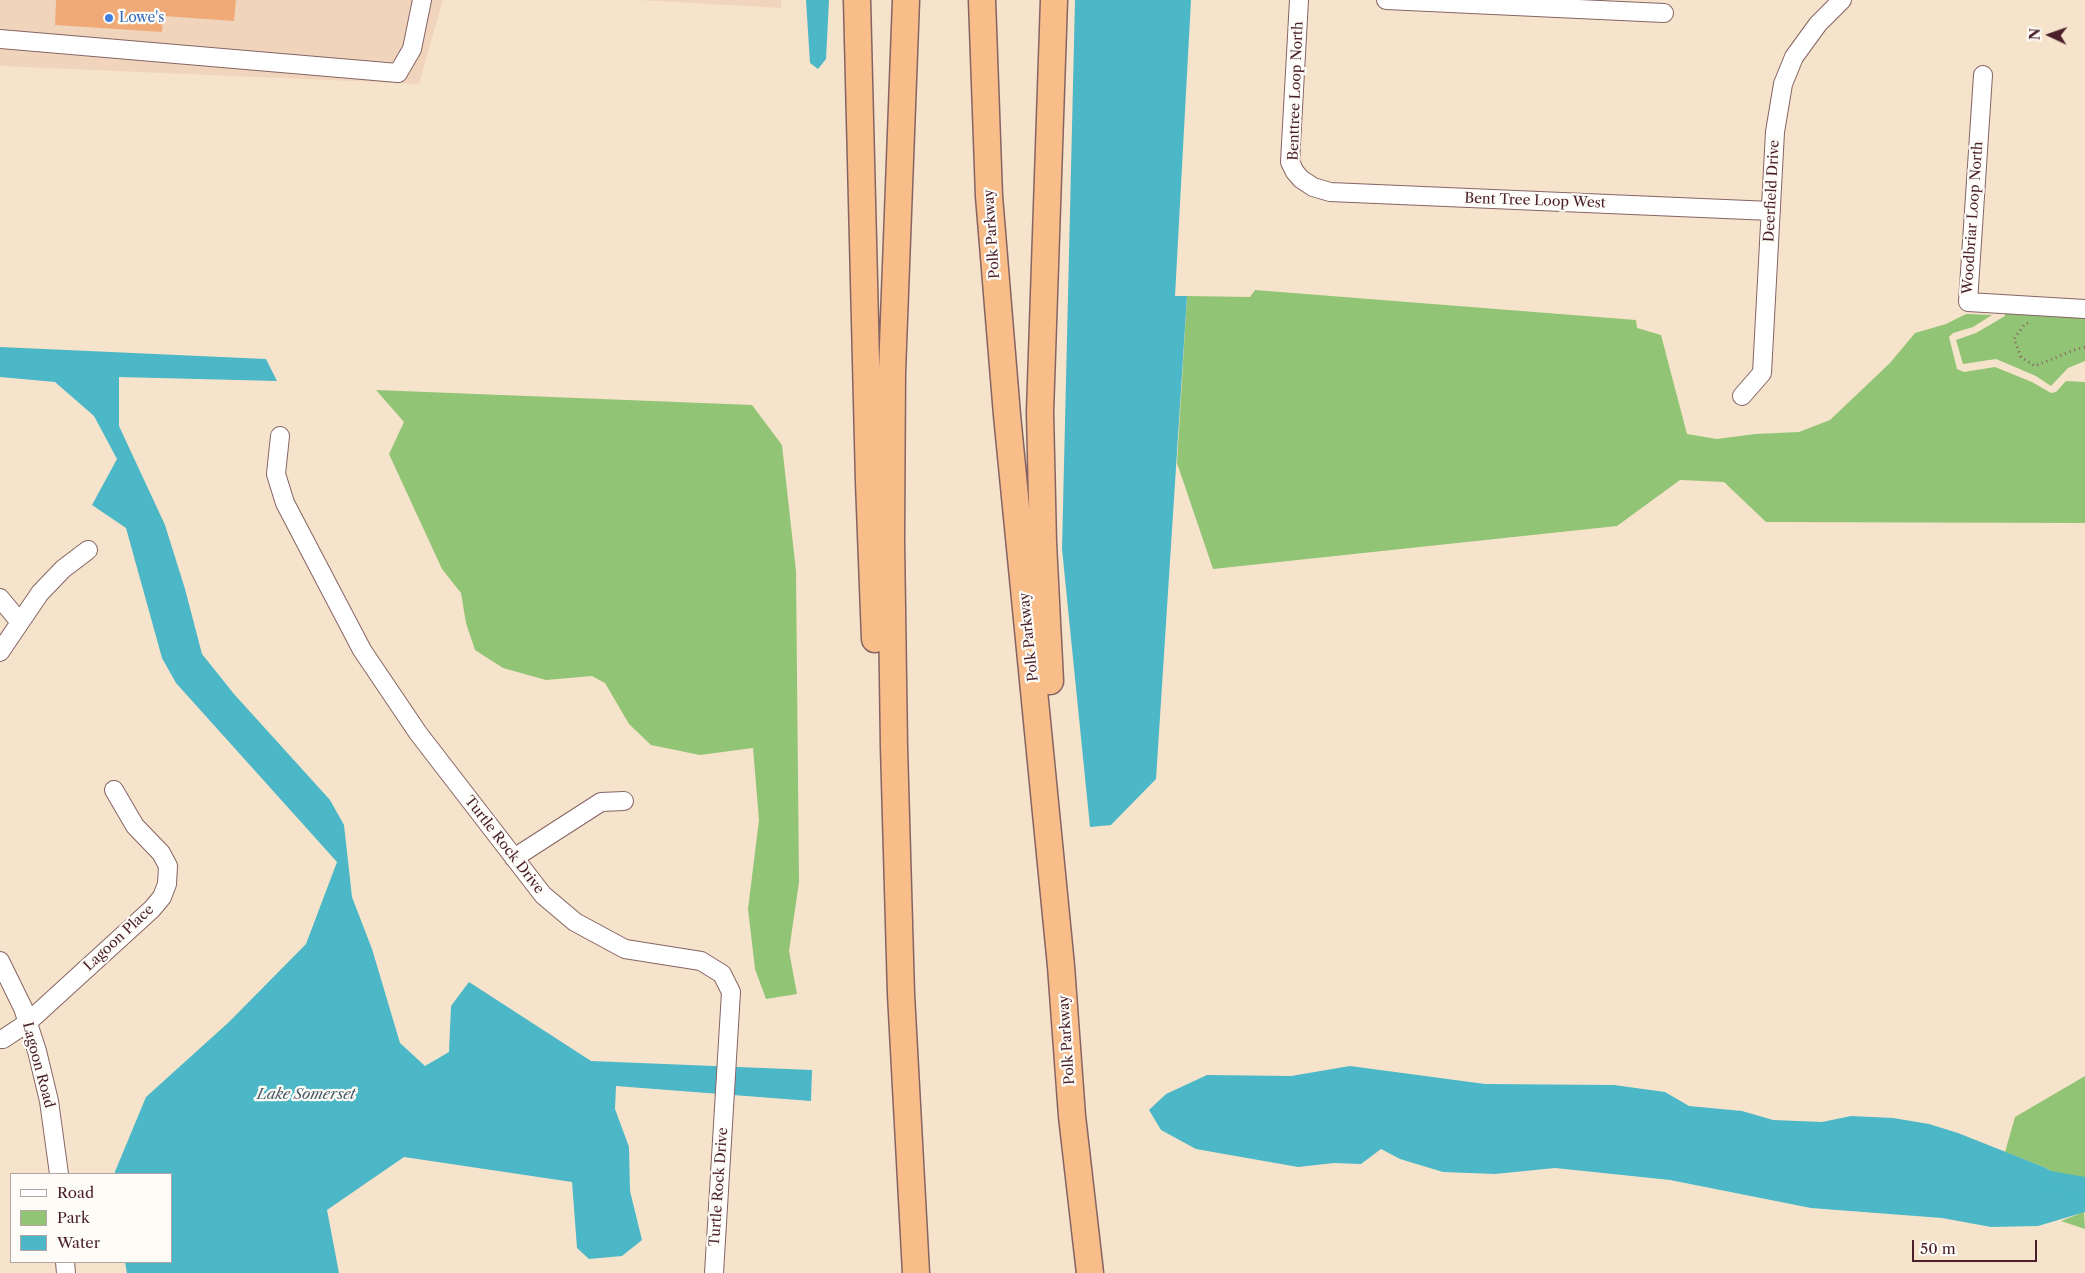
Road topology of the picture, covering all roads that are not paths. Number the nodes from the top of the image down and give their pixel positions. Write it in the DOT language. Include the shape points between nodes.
graph roads {
  1 [pos="422,0"];
  2 [pos="857,0"];
  3 [pos="906,0"];
  4 [pos="982,0"];
  5 [pos="1054,0"];
  6 [pos="1299,0"];
  7 [pos="1386,0"];
  8 [pos="1842,0"];
  9 [pos="1664,13"];
  10 [pos="0,39"];
  11 [pos="1983,75"];
  12 [pos="1301,179"];
  13 [pos="1772,211"];
  14 [pos="2085,309"];
  15 [pos="1742,396"];
  16 [pos="280,436"];
  17 [pos="88,550"];
  18 [pos="0,598"];
  19 [pos="20,621"];
  20 [pos="0,652"];
  21 [pos="114,790"];
  22 [pos="624,801"];
  23 [pos="514,858"];
  24 [pos="0,961"];
  25 [pos="1061,966"];
  26 [pos="901,994"];
  27 [pos="27,1023"];
  28 [pos="0,1039"];
  29 [pos="59,1173"];
  30 [pos="714,1273"];
  31 [pos="916,1273"];
  32 [pos="1090,1273"];
  1 -- 10 [label="street" via="412,48 398,73"];
  2 -- 26 [label="highway" via="869,482 885,889"];
  3 -- 26 [label="highway" via="892,372 891,530"];
  4 -- 25 [label="highway, Polk Parkway" via="989,206"];
  5 -- 25 [label="highway" via="1040,412 1055,796 1064,902"];
  6 -- 12 [label="street, Benttree Loop North" via="1290,162"];
  7 -- 9 [label="street"];
  8 -- 13 [label="street, Deerfield Drive" via="1818,24 1799,51 1784,84 1775,132"];
  11 -- 14 [label="street, Woodbriar Loop North" via="1968,302"];
  12 -- 13 [label="street, Bent Tree Loop West" via="1330,192"];
  13 -- 15 [label="street, Deerfield Drive" via="1762,373"];
  16 -- 23 [label="street, Turtle Rock Drive" via="276,474 285,503 362,650 418,733"];
  17 -- 19 [label="street" via="63,569 40,593"];
  18 -- 19 [label="street"];
  19 -- 20 [label="street"];
  21 -- 27 [label="street, Lagoon Place" via="135,826 161,853 168,866 167,884 152,909"];
  22 -- 23 [label="street" via="601,802"];
  23 -- 30 [label="street, Turtle Rock Drive" via="543,895 575,922 625,949 701,961 722,974 731,992"];
  24 -- 27 [label="street, Lagoon Road"];
  25 -- 32 [label="highway, Polk Parkway" via="1072,1116"];
  26 -- 31 [label="highway"];
  27 -- 28 [label="street, Lagoon Place"];
  27 -- 29 [label="street, Lagoon Road" via="49,1101"];
}
